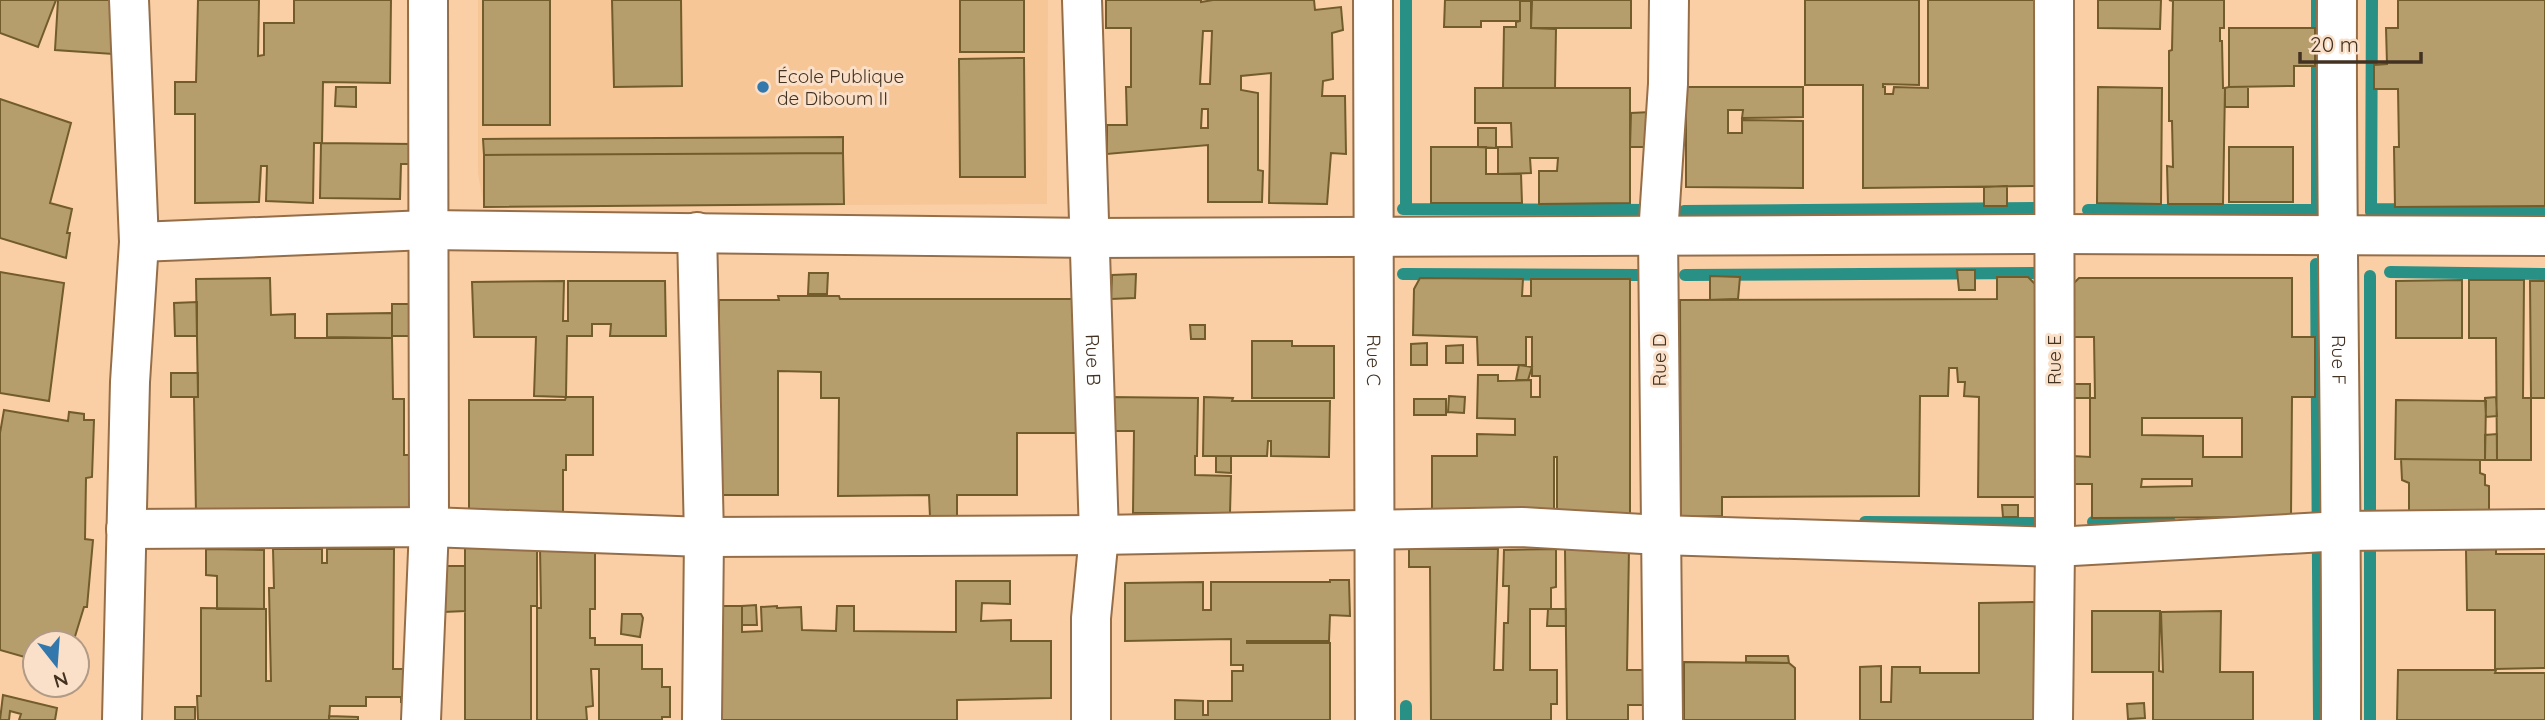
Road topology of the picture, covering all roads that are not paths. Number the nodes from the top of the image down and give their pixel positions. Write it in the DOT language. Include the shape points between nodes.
graph roads {
  1 [pos="129,0"];
  2 [pos="428,0"];
  3 [pos="1082,0"];
  4 [pos="1373,0"];
  5 [pos="1669,0"];
  6 [pos="2054,0"];
  7 [pos="2337,0"];
  8 [pos="427,230"];
  9 [pos="697,232"];
  10 [pos="2053,234"];
  11 [pos="1658,235"];
  12 [pos="2336,235"];
  13 [pos="2545,236"];
  14 [pos="1376,237"];
  15 [pos="1091,238"];
  16 [pos="139,243"];
  17 [pos="429,527"];
  18 [pos="126,529"];
  19 [pos="1375,530"];
  20 [pos="2545,530"];
  21 [pos="2342,531"];
  22 [pos="1099,535"];
  23 [pos="1660,535"];
  24 [pos="704,537"];
  25 [pos="2055,547"];
  26 [pos="122,720"];
  27 [pos="421,720"];
  28 [pos="702,720"];
  29 [pos="1091,720"];
  30 [pos="1376,720"];
  31 [pos="1663,720"];
  32 [pos="2053,720"];
  33 [pos="2342,720"];
  1 -- 16 [label="street"];
  2 -- 8 [label="street"];
  3 -- 15 [label="street, Rue B"];
  4 -- 14 [label="street, Rue C"];
  5 -- 11 [label="street, Rue D"];
  6 -- 10 [label="street, Rue E"];
  7 -- 12 [label="street, Rue F"];
  8 -- 9 [label="street"];
  8 -- 16 [label="street"];
  8 -- 17 [label="street"];
  9 -- 15 [label="street"];
  9 -- 24 [label="street"];
  10 -- 11 [label="street"];
  10 -- 12 [label="street"];
  10 -- 25 [label="street, Rue E"];
  11 -- 14 [label="street"];
  11 -- 23 [label="street, Rue D"];
  12 -- 13 [label="street"];
  12 -- 21 [label="street, Rue F"];
  14 -- 15 [label="street"];
  14 -- 19 [label="street, Rue C"];
  15 -- 22 [label="street, Rue B"];
  16 -- 18 [label="street"];
  17 -- 18 [label="street"];
  17 -- 24 [label="street"];
  17 -- 27 [label="street"];
  18 -- 26 [label="street"];
  19 -- 22 [label="street"];
  19 -- 23 [label="street" via="1522,527"];
  19 -- 30 [label="street, Rue C"];
  20 -- 21 [label="street"];
  21 -- 25 [label="street"];
  21 -- 33 [label="street, Rue F"];
  22 -- 24 [label="street"];
  22 -- 29 [label="street, Rue B" via="1091,618"];
  23 -- 25 [label="street"];
  23 -- 31 [label="street, Rue D"];
  24 -- 28 [label="street"];
  25 -- 32 [label="street, Rue E"];
}
